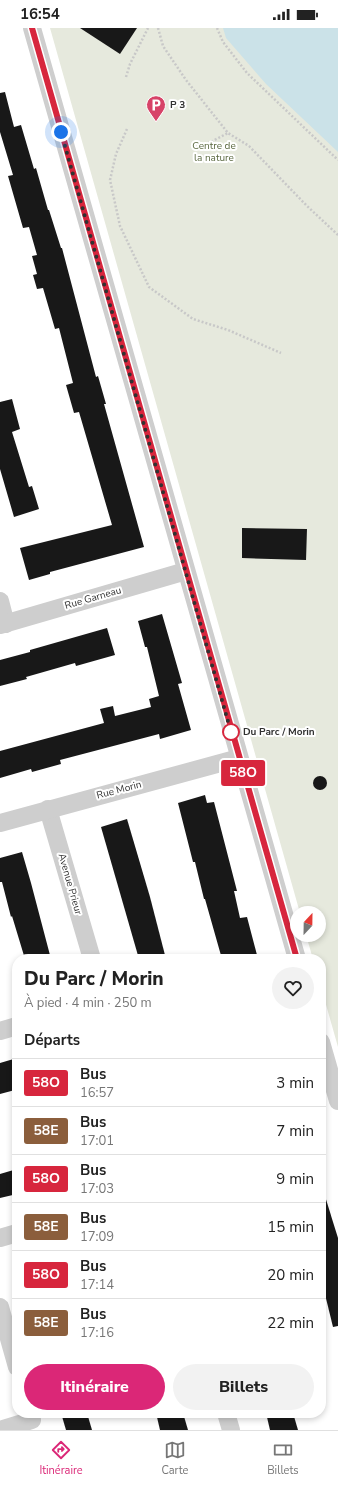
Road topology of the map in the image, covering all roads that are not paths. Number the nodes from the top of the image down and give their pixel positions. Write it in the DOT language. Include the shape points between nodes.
graph roads {
  1 [pos="32,28"];
  2 [pos="186,571"];
  3 [pos="0,601"];
  4 [pos="3,625"];
  5 [pos="239,758"];
  6 [pos="48,809"];
  7 [pos="0,823"];
  8 [pos="91,954"];
  9 [pos="296,954"];
  10 [pos="12,1027"];
  11 [pos="0,1031"];
  12 [pos="326,1059"];
  13 [pos="338,1101"];
  14 [pos="12,1234"];
  15 [pos="0,1238"];
  16 [pos="0,1306"];
  17 [pos="12,1349"];
  18 [pos="227,1418"];
  19 [pos="32,1421"];
  20 [pos="0,1430"];
  21 [pos="231,1430"];
  1 -- 2 [label="street"];
  2 -- 4 [label="street, Rue Garneau"];
  2 -- 5 [label="street"];
  3 -- 4 [label="street"];
  5 -- 6 [label="street, Rue Morin"];
  5 -- 9 [label="street"];
  6 -- 7 [label="street, Rue Morin"];
  6 -- 8 [label="street, Avenue Prieur"];
  10 -- 11 [label="street"];
  12 -- 13 [label="street"];
  14 -- 15 [label="street"];
  16 -- 17 [label="street"];
  18 -- 21 [label="street"];
  19 -- 20 [label="street"];
}
